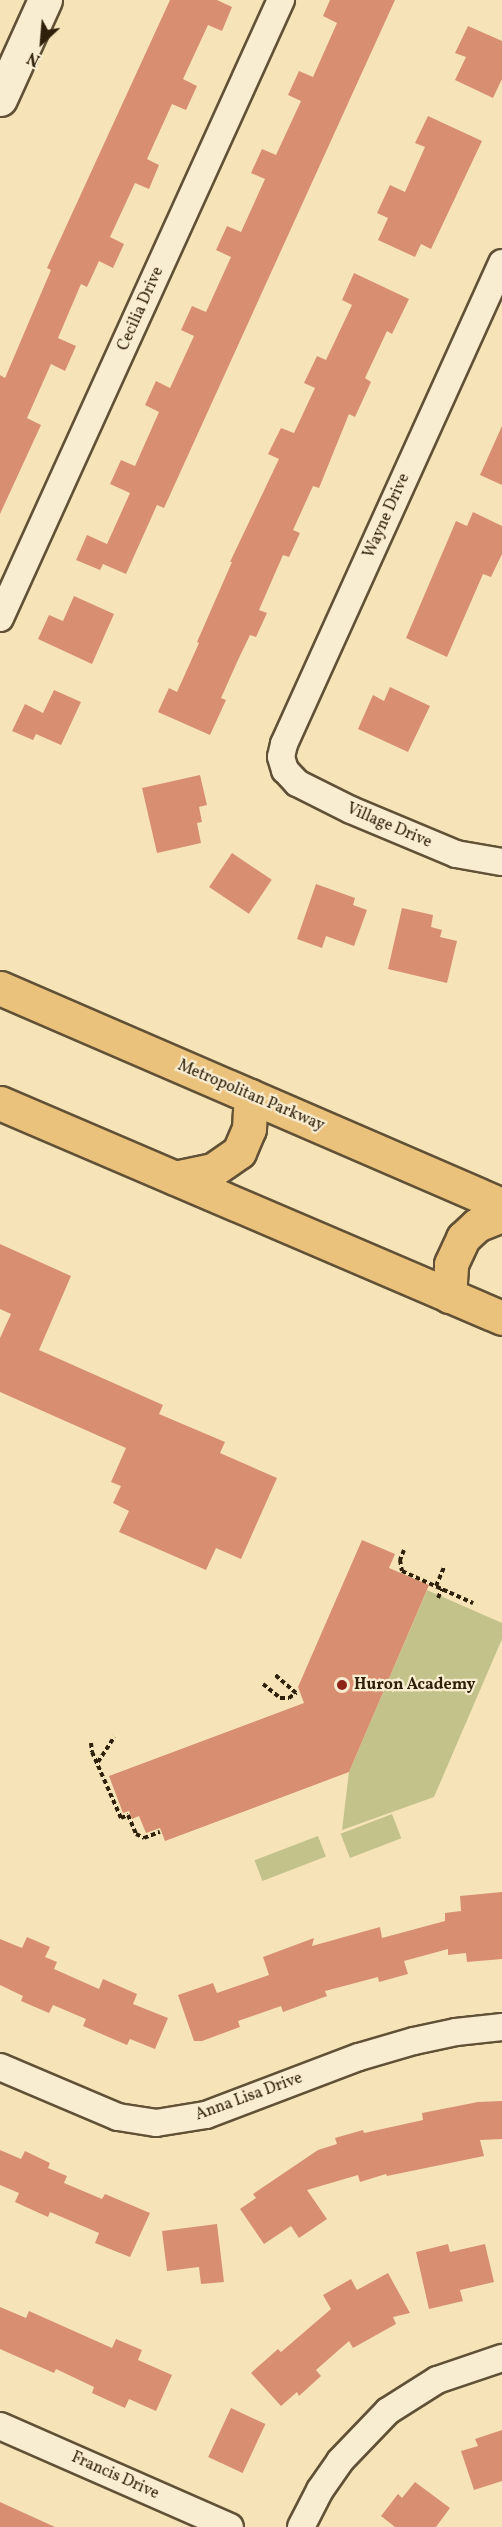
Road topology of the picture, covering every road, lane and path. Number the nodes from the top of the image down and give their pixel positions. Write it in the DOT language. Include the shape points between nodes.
graph roads {
  1 [pos="45,0"];
  2 [pos="281,0"];
  3 [pos="8,61"];
  4 [pos="0,99"];
  5 [pos="502,263"];
  6 [pos="0,618"];
  7 [pos="285,770"];
  8 [pos="502,862"];
  9 [pos="0,988"];
  10 [pos="251,1096"];
  11 [pos="0,1103"];
  12 [pos="175,1178"];
  13 [pos="502,1205"];
  14 [pos="502,1215"];
  15 [pos="449,1296"];
  16 [pos="502,1318"];
  17 [pos="404,1550"];
  18 [pos="444,1567"];
  19 [pos="436,1586"];
  20 [pos="442,1589"];
  21 [pos="438,1598"];
  22 [pos="474,1603"];
  23 [pos="274,1674"];
  24 [pos="263,1683"];
  25 [pos="114,1737"];
  26 [pos="91,1743"];
  27 [pos="98,1761"];
  28 [pos="160,1832"];
  29 [pos="502,2027"];
  30 [pos="0,2067"];
  31 [pos="502,2358"];
  32 [pos="0,2426"];
  33 [pos="230,2527"];
  34 [pos="302,2527"];
  1 -- 3 [label="street"];
  2 -- 6 [label="street, Cecilia Drive"];
  3 -- 4 [label="street"];
  5 -- 7 [label="street, Wayne Drive" via="284,744 281,757"];
  7 -- 8 [label="street, Village Drive" via="300,785 414,838 456,854"];
  9 -- 10 [label="main road, Metropolitan Parkway"];
  10 -- 12 [label="main road" via="249,1129 239,1152 213,1170"];
  10 -- 13 [label="main road, Metropolitan Parkway"];
  11 -- 12 [label="main road"];
  12 -- 15 [label="main road"];
  14 -- 15 [label="main road" via="477,1225 463,1238 451,1264"];
  15 -- 16 [label="main road"];
  17 -- 19 [label="path" via="400,1560 402,1571"];
  18 -- 19 [label="path"];
  19 -- 20 [label="path"];
  20 -- 21 [label="path"];
  20 -- 22 [label="path"];
  23 -- 24 [label="path" via="298,1692 280,1698"];
  25 -- 27 [label="path"];
  26 -- 27 [label="path"];
  27 -- 28 [label="path" via="121,1818 128,1815 140,1837"];
  29 -- 30 [label="street, Anna Lisa Drive" via="414,2041 359,2057 206,2115 156,2123 118,2117"];
  31 -- 34 [label="street" via="437,2380 388,2411 340,2461"];
  32 -- 33 [label="street, Francis Drive"];
}
